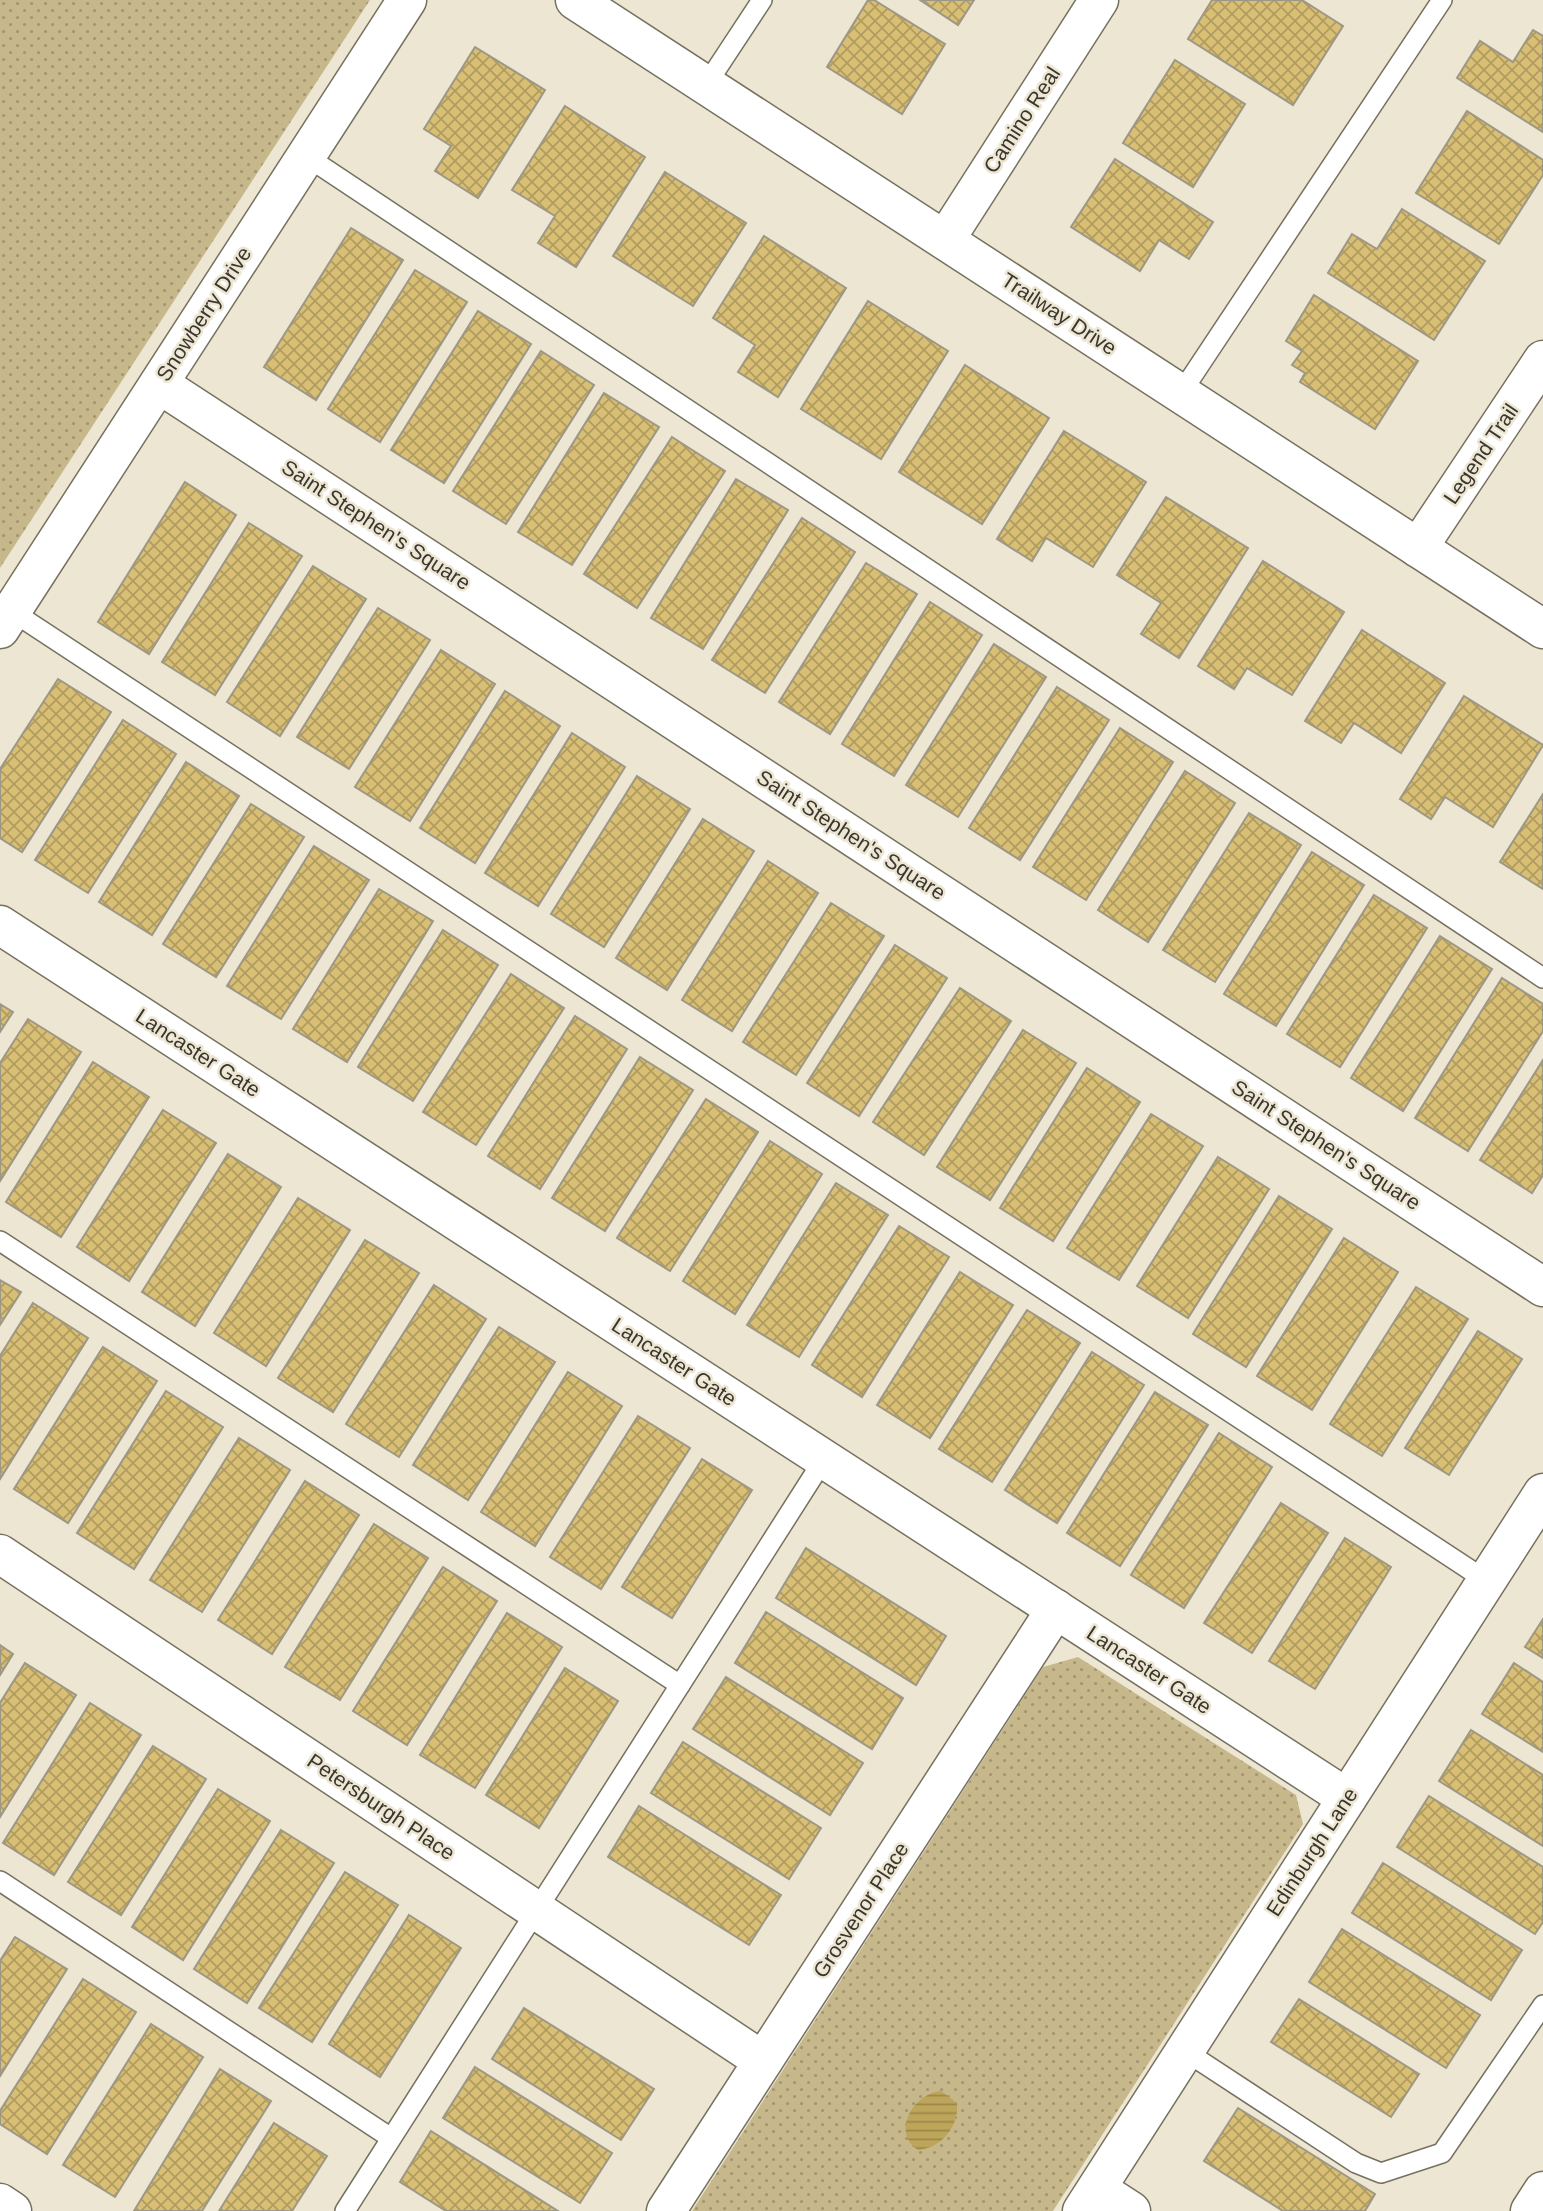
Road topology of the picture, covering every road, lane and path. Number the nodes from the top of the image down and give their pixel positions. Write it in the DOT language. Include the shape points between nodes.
graph roads {
  1 [pos="407,0"];
  2 [pos="575,0"];
  3 [pos="762,0"];
  4 [pos="1099,0"];
  5 [pos="1442,0"];
  6 [pos="706,85"];
  7 [pos="306,156"];
  8 [pos="945,240"];
  9 [pos="1543,360"];
  10 [pos="159,384"];
  11 [pos="1181,393"];
  12 [pos="1418,548"];
  13 [pos="4,615"];
  14 [pos="1543,629"];
  15 [pos="0,925"];
  16 [pos="1543,978"];
  17 [pos="0,1241"];
  18 [pos="1543,1287"];
  19 [pos="824,1459"];
  20 [pos="1543,1493"];
  21 [pos="0,1555"];
  22 [pos="1487,1581"];
  23 [pos="1056,1609"];
  24 [pos="680,1685"];
  25 [pos="1347,1798"];
  26 [pos="0,1881"];
  27 [pos="536,1910"];
  28 [pos="1543,2005"];
  29 [pos="1185,2051"];
  30 [pos="763,2061"];
  31 [pos="391,2138"];
  32 [pos="1543,2191"];
  33 [pos="1090,2200"];
  34 [pos="0,2203"];
  35 [pos="12,2211"];
  36 [pos="345,2211"];
  37 [pos="666,2211"];
  38 [pos="1131,2211"];
  39 [pos="1530,2211"];
  1 -- 7 [label="street, Snowberry Drive"];
  2 -- 6 [label="street, Trailway Drive"];
  3 -- 6 [label="lane"];
  4 -- 8 [label="street, Camino Real"];
  5 -- 11 [label="lane"];
  6 -- 8 [label="street, Trailway Drive"];
  7 -- 10 [label="street, Snowberry Drive"];
  7 -- 16 [label="lane"];
  8 -- 11 [label="street, Trailway Drive"];
  9 -- 12 [label="street, Legend Trail"];
  10 -- 13 [label="street, Snowberry Drive"];
  10 -- 18 [label="street, Saint Stephen's Square"];
  11 -- 12 [label="street, Trailway Drive"];
  12 -- 14 [label="street, Trailway Drive"];
  13 -- 22 [label="lane"];
  15 -- 19 [label="street, Lancaster Gate"];
  17 -- 24 [label="lane"];
  19 -- 23 [label="street, Lancaster Gate"];
  19 -- 24 [label="lane"];
  20 -- 22 [label="street, Edinburgh Lane"];
  21 -- 27 [label="street, Petersburgh Place"];
  22 -- 25 [label="street, Edinburgh Lane"];
  23 -- 25 [label="street, Lancaster Gate"];
  23 -- 30 [label="street, Grosvenor Place"];
  24 -- 27 [label="lane"];
  25 -- 29 [label="street, Edinburgh Lane"];
  26 -- 31 [label="lane"];
  27 -- 30 [label="street, Petersburgh Place"];
  27 -- 31 [label="lane"];
  28 -- 29 [label="lane" via="1442,2152 1381,2173 1356,2163"];
  29 -- 33 [label="street, Edinburgh Lane"];
  30 -- 37 [label="street, Grosvenor Place"];
  31 -- 36 [label="lane"];
  32 -- 39 [label="street"];
  33 -- 38 [label="street"];
  34 -- 35 [label="street"];
}
